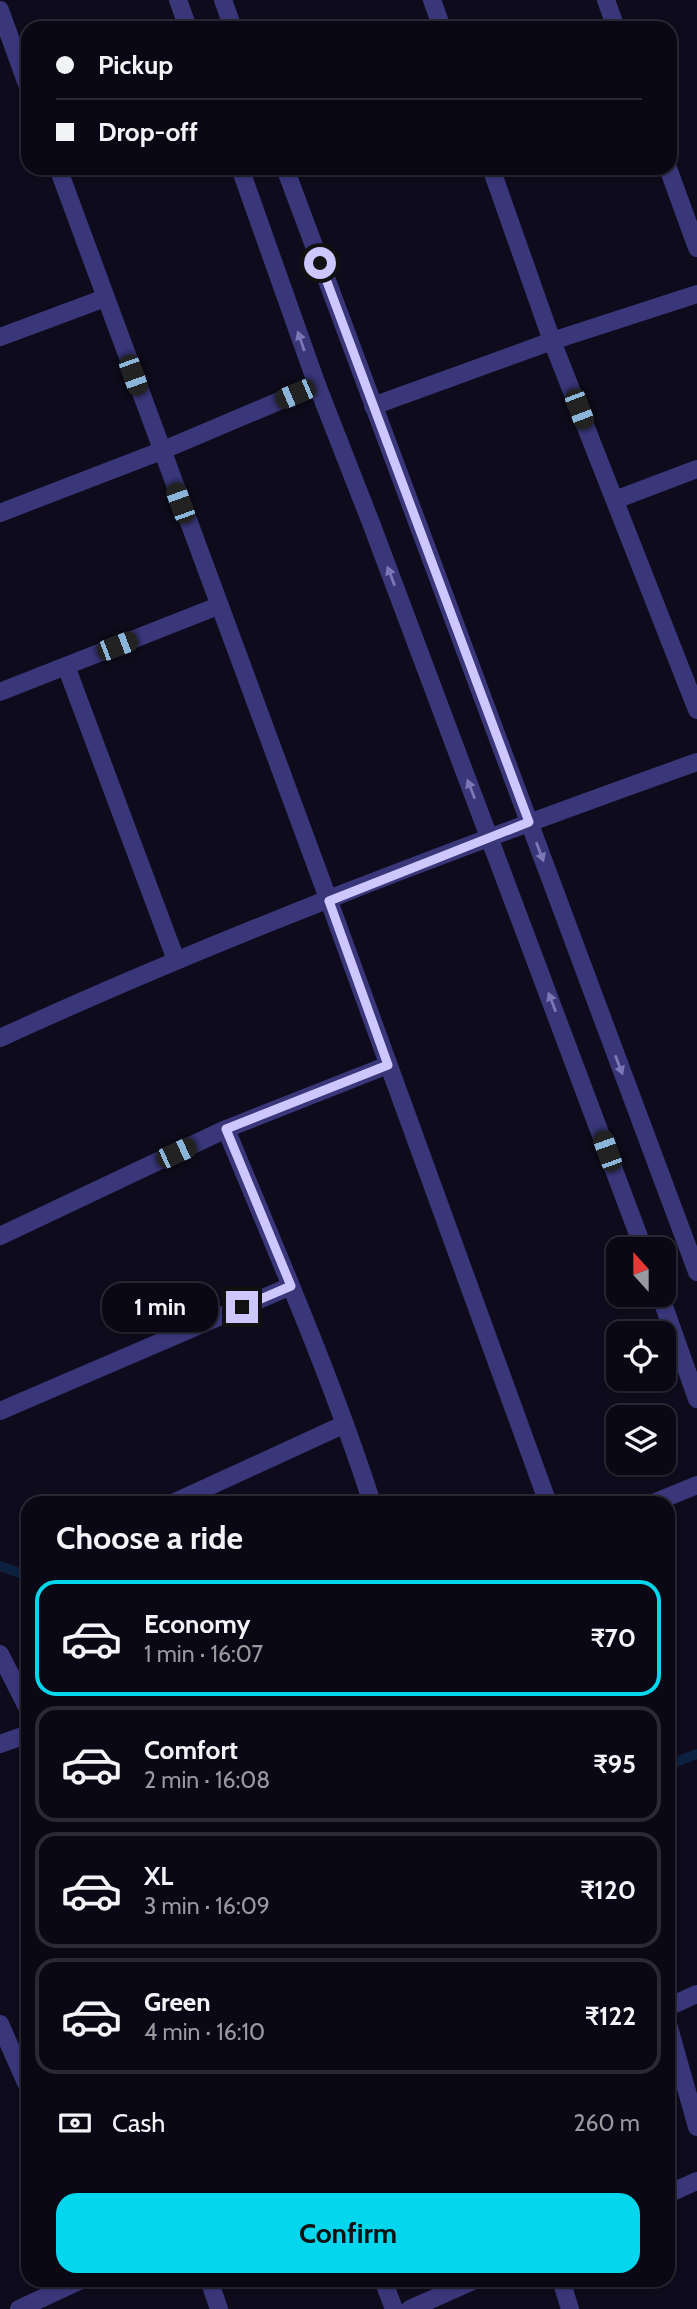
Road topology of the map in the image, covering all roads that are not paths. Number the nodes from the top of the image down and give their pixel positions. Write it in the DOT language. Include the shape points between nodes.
graph roads {
  1 [pos="178,0"];
  2 [pos="223,0"];
  3 [pos="432,0"];
  4 [pos="606,0"];
  5 [pos="0,10"];
  6 [pos="186,21"];
  7 [pos="230,21"];
  8 [pos="440,21"];
  9 [pos="614,21"];
  10 [pos="21,68"];
  11 [pos="61,175"];
  12 [pos="242,175"];
  13 [pos="288,175"];
  14 [pos="493,175"];
  15 [pos="671,175"];
  16 [pos="697,248"];
  17 [pos="697,294"];
  18 [pos="105,298"];
  19 [pos="0,337"];
  20 [pos="552,341"];
  21 [pos="317,385"];
  22 [pos="373,406"];
  23 [pos="161,452"];
  24 [pos="697,469"];
  25 [pos="615,500"];
  26 [pos="0,513"];
  27 [pos="218,606"];
  28 [pos="66,666"];
  29 [pos="0,692"];
  30 [pos="697,710"];
  31 [pos="697,762"];
  32 [pos="529,822"];
  33 [pos="490,838"];
  34 [pos="329,901"];
  35 [pos="176,960"];
  36 [pos="0,1038"];
  37 [pos="388,1065"];
  38 [pos="226,1129"];
  39 [pos="0,1236"];
  40 [pos="639,1237"];
  41 [pos="697,1272"];
  42 [pos="291,1286"];
  43 [pos="664,1307"];
  44 [pos="697,1399"];
  45 [pos="0,1411"];
  46 [pos="345,1424"];
  47 [pos="697,1486"];
  48 [pos="188,1496"];
  49 [pos="370,1496"];
  50 [pos="545,1496"];
  51 [pos="671,1496"];
  52 [pos="0,1654"];
  53 [pos="21,1695"];
  54 [pos="21,1736"];
  55 [pos="0,1744"];
  56 [pos="697,1994"];
  57 [pos="675,2004"];
  58 [pos="0,2024"];
  59 [pos="675,2049"];
  60 [pos="21,2071"];
  61 [pos="697,2127"];
  62 [pos="697,2182"];
  63 [pos="675,2191"];
  64 [pos="68,2287"];
  65 [pos="211,2287"];
  66 [pos="386,2287"];
  67 [pos="459,2287"];
  68 [pos="563,2287"];
  69 [pos="31,2307"];
  70 [pos="219,2309"];
  71 [pos="394,2309"];
  72 [pos="410,2309"];
  73 [pos="570,2309"];
  1 -- 6 [label="street"];
  2 -- 7 [label="street"];
  3 -- 8 [label="street"];
  4 -- 9 [label="street"];
  5 -- 10 [label="street"];
  11 -- 18 [label="street"];
  21 -- 12 [label="street, one-way"];
  13 -- 22 [label="street"];
  14 -- 20 [label="street"];
  15 -- 16 [label="street"];
  17 -- 20 [label="street"];
  18 -- 19 [label="street"];
  18 -- 23 [label="street"];
  20 -- 22 [label="street"];
  20 -- 25 [label="street"];
  21 -- 23 [label="street"];
  33 -- 21 [label="street, one-way"];
  22 -- 32 [label="street"];
  23 -- 26 [label="street"];
  23 -- 27 [label="street"];
  24 -- 25 [label="street"];
  25 -- 30 [label="street"];
  27 -- 28 [label="street"];
  27 -- 34 [label="street"];
  28 -- 29 [label="street"];
  28 -- 35 [label="street"];
  31 -- 32 [label="street"];
  32 -- 33 [label="street"];
  32 -- 41 [label="street, one-way"];
  33 -- 34 [label="street"];
  40 -- 33 [label="street, one-way"];
  34 -- 35 [label="street"];
  34 -- 37 [label="street"];
  35 -- 36 [label="street"];
  37 -- 38 [label="street"];
  37 -- 50 [label="street"];
  38 -- 39 [label="street"];
  38 -- 42 [label="street"];
  42 -- 45 [label="street"];
  42 -- 46 [label="street"];
  43 -- 44 [label="street"];
  46 -- 48 [label="street"];
  46 -- 49 [label="street"];
  47 -- 51 [label="street"];
  52 -- 53 [label="street"];
  54 -- 55 [label="street"];
  56 -- 57 [label="street"];
  58 -- 60 [label="street"];
  59 -- 61 [label="street"];
  62 -- 63 [label="street"];
  64 -- 69 [label="street"];
  65 -- 70 [label="street"];
  66 -- 71 [label="street"];
  67 -- 72 [label="street"];
  68 -- 73 [label="street"];
}
